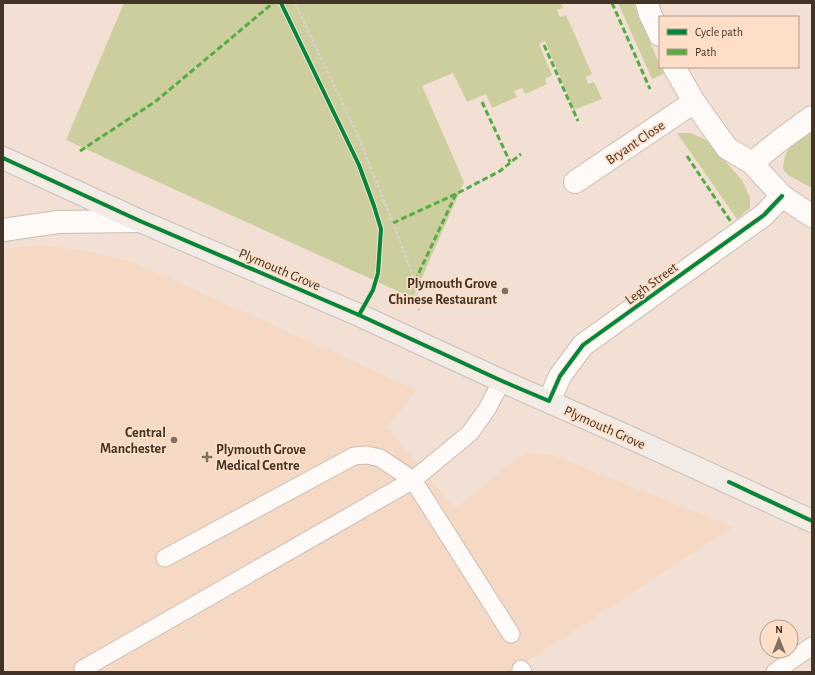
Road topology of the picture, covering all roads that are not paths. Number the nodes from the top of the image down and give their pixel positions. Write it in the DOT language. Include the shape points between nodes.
graph roads {
  1 [pos="647,3"];
  2 [pos="659,33"];
  3 [pos="675,68"];
  4 [pos="694,102"];
  5 [pos="812,117"];
  6 [pos="3,158"];
  7 [pos="752,163"];
  8 [pos="575,182"];
  9 [pos="782,196"];
  10 [pos="812,216"];
  11 [pos="140,221"];
  12 [pos="3,230"];
  13 [pos="502,382"];
  14 [pos="549,401"];
  15 [pos="413,480"];
  16 [pos="812,521"];
  17 [pos="165,558"];
  18 [pos="511,634"];
  19 [pos="812,646"];
  20 [pos="83,669"];
  21 [pos="775,672"];
  1 -- 2 [label="street"];
  3 -- 4 [label="street"];
  4 -- 7 [label="street" via="727,148"];
  4 -- 8 [label="street, Bryant Close"];
  5 -- 7 [label="street"];
  6 -- 11 [label="main road, Plymouth Grove"];
  7 -- 9 [label="street"];
  9 -- 10 [label="street"];
  9 -- 14 [label="street, Legh Street" via="764,215 584,345 560,376"];
  11 -- 12 [label="street" via="58,222"];
  11 -- 13 [label="main road, Plymouth Grove" via="359,315"];
  13 -- 14 [label="main road, Plymouth Grove"];
  13 -- 15 [label="lane" via="470,433"];
  14 -- 16 [label="main road, Plymouth Grove"];
  15 -- 17 [label="lane" via="380,458 354,456"];
  15 -- 18 [label="lane"];
  15 -- 20 [label="lane"];
  19 -- 21 [label="lane"];
}
